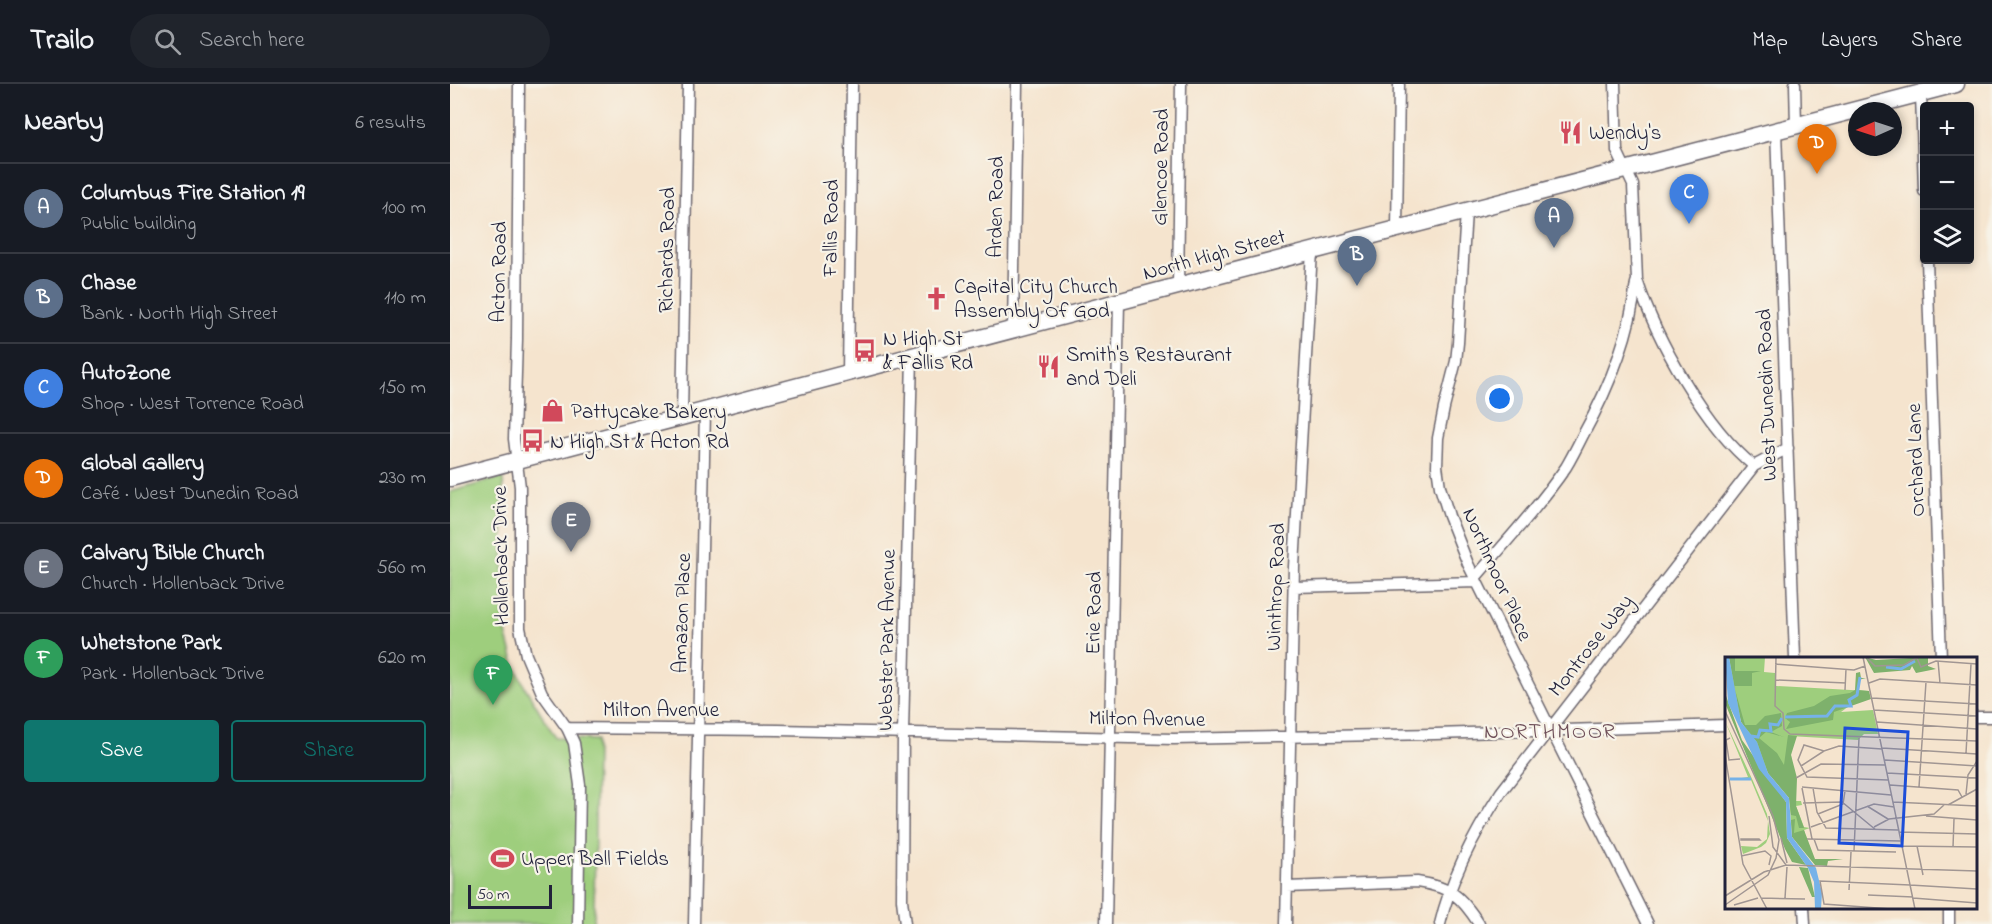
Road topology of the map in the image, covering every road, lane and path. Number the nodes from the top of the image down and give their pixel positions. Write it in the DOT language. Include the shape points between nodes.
graph roads {
  1 [pos="519,84"];
  2 [pos="688,84"];
  3 [pos="852,84"];
  4 [pos="1017,84"];
  5 [pos="1181,84"];
  6 [pos="1399,84"];
  7 [pos="1615,84"];
  8 [pos="1795,84"];
  9 [pos="1956,84"];
  10 [pos="1921,93"];
  11 [pos="1796,126"];
  12 [pos="1776,131"];
  13 [pos="1923,156"];
  14 [pos="1627,170"];
  15 [pos="1466,211"];
  16 [pos="1397,229"];
  17 [pos="1312,251"];
  18 [pos="1927,264"];
  19 [pos="1637,280"];
  20 [pos="1178,286"];
  21 [pos="1119,302"];
  22 [pos="1013,330"];
  23 [pos="912,356"];
  24 [pos="848,373"];
  25 [pos="705,411"];
  26 [pos="682,417"];
  27 [pos="1788,448"];
  28 [pos="516,461"];
  29 [pos="1754,466"];
  30 [pos="450,478"];
  31 [pos="1476,580"];
  32 [pos="1294,587"];
  33 [pos="1795,657"];
  34 [pos="1941,657"];
  35 [pos="1725,725"];
  36 [pos="567,728"];
  37 [pos="698,729"];
  38 [pos="1550,730"];
  39 [pos="903,733"];
  40 [pos="1109,737"];
  41 [pos="1290,738"];
  42 [pos="1287,887"];
  43 [pos="1451,891"];
  44 [pos="578,924"];
  45 [pos="694,924"];
  46 [pos="906,924"];
  47 [pos="1106,924"];
  48 [pos="1286,924"];
  49 [pos="1440,924"];
  50 [pos="1479,924"];
  51 [pos="1648,924"];
  1 -- 28 [label="street, Acton Road"];
  2 -- 26 [label="street, Richards Road"];
  3 -- 24 [label="street, Fallis Road"];
  4 -- 22 [label="street, Arden Road"];
  5 -- 20 [label="street, Glencoe Road"];
  6 -- 16 [label="street"];
  7 -- 14 [label="street" via="1617,151"];
  8 -- 11 [label="street"];
  9 -- 10 [label="main road, North High Street"];
  10 -- 11 [label="main road, North High Street"];
  10 -- 13 [label="street"];
  11 -- 12 [label="main road, North High Street"];
  12 -- 14 [label="main road, North High Street"];
  12 -- 27 [label="street, West Dunedin Road"];
  14 -- 15 [label="main road, North High Street"];
  14 -- 19 [label="street" via="1633,185"];
  15 -- 16 [label="main road, North High Street"];
  15 -- 31 [label="street, Northmoor Place" via="1456,361 1443,408 1437,466 1449,516"];
  16 -- 17 [label="main road, North High Street"];
  17 -- 20 [label="main road, North High Street"];
  17 -- 32 [label="street, Winthrop Road"];
  18 -- 34 [label="street, Orchard Lane"];
  19 -- 29 [label="street" via="1686,384 1721,435"];
  19 -- 31 [label="street" via="1616,364 1587,428 1566,466"];
  20 -- 21 [label="main road, North High Street"];
  21 -- 22 [label="main road, North High Street"];
  21 -- 40 [label="street, Erie Road"];
  22 -- 23 [label="main road, North High Street"];
  23 -- 24 [label="main road, North High Street"];
  23 -- 39 [label="street, Webster Park Avenue"];
  24 -- 25 [label="main road, North High Street"];
  25 -- 26 [label="main road, North High Street"];
  25 -- 37 [label="street, Amazon Place"];
  26 -- 28 [label="main road, North High Street"];
  27 -- 29 [label="street, Montrose Way"];
  27 -- 33 [label="street, West Dunedin Road"];
  28 -- 30 [label="main road, North High Street"];
  28 -- 36 [label="street, Hollenback Drive" via="523,644 542,693"];
  29 -- 38 [label="street, Montrose Way"];
  31 -- 32 [label="street"];
  31 -- 38 [label="street, Northmoor Place"];
  32 -- 41 [label="street, Winthrop Road"];
  35 -- 38 [label="street, Milton Avenue"];
  36 -- 37 [label="street, Milton Avenue"];
  36 -- 44 [label="street, Hollenback Drive" via="574,743 580,785"];
  37 -- 39 [label="street, Milton Avenue"];
  37 -- 45 [label="street, Amazon Place"];
  38 -- 41 [label="street, Milton Avenue"];
  38 -- 43 [label="street, Montrose Way" via="1482,820"];
  38 -- 51 [label="street, Northmoor Place"];
  39 -- 40 [label="street, Milton Avenue"];
  39 -- 46 [label="street, Webster Park Avenue" via="902,900"];
  40 -- 41 [label="street, Milton Avenue"];
  40 -- 47 [label="street, Erie Road"];
  41 -- 42 [label="street, Winthrop Road"];
  42 -- 43 [label="street" via="1417,882"];
  42 -- 48 [label="street, Winthrop Road"];
  43 -- 49 [label="street, Montrose Way"];
  43 -- 50 [label="street"];
}
